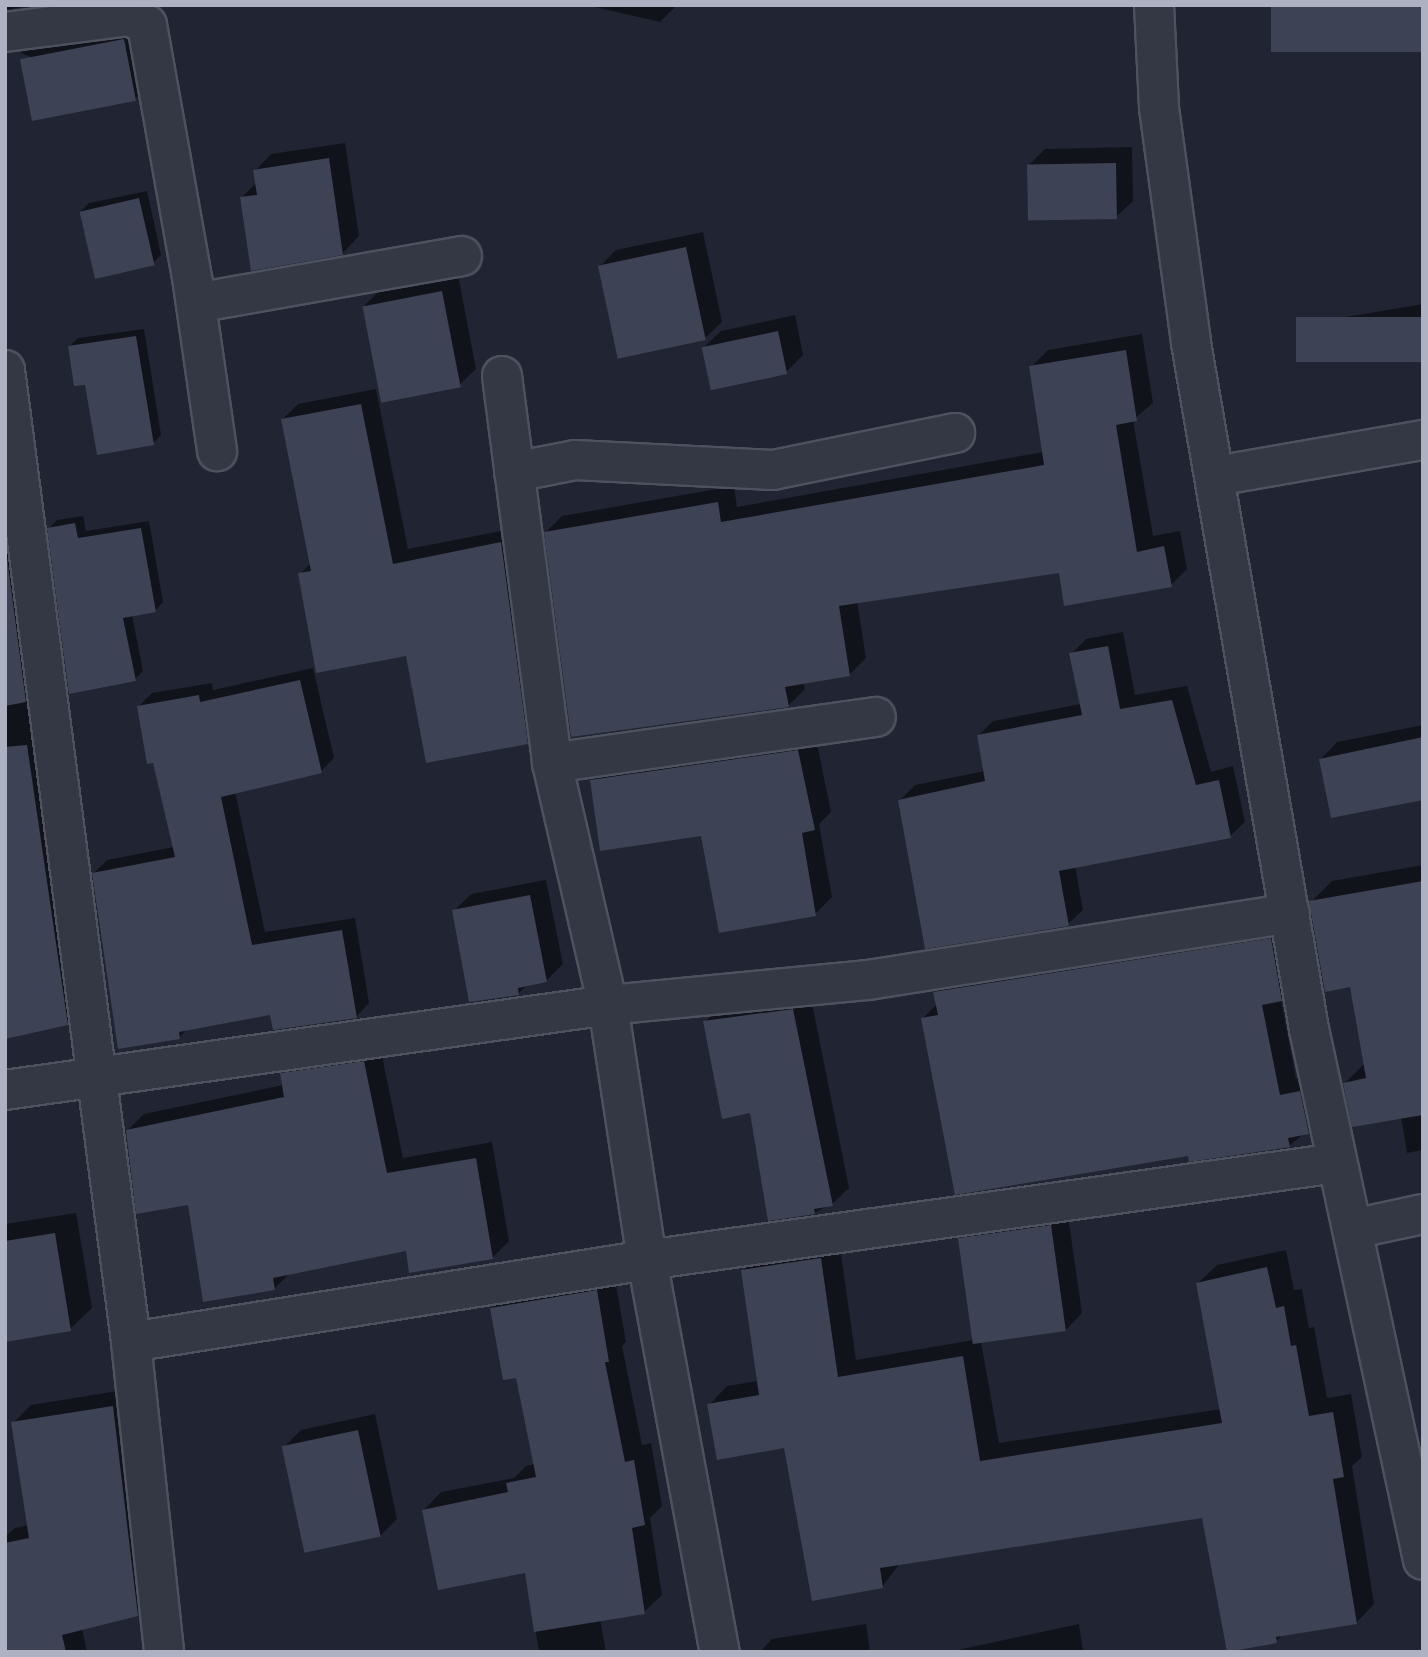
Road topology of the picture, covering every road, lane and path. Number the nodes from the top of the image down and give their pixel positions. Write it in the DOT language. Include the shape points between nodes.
graph roads {
  1 [pos="1154,5"];
  2 [pos="5,32"];
  3 [pos="462,257"];
  4 [pos="196,303"];
  5 [pos="5,370"];
  6 [pos="502,376"];
  7 [pos="955,433"];
  8 [pos="1423,440"];
  9 [pos="217,451"];
  10 [pos="514,472"];
  11 [pos="1216,476"];
  12 [pos="876,717"];
  13 [pos="552,763"];
  14 [pos="1290,913"];
  15 [pos="608,1005"];
  16 [pos="97,1076"];
  17 [pos="5,1090"];
  18 [pos="1336,1163"];
  19 [pos="1423,1214"];
  20 [pos="1353,1229"];
  21 [pos="647,1260"];
  22 [pos="131,1342"];
  23 [pos="1423,1560"];
  24 [pos="164,1652"];
  25 [pos="720,1652"];
  1 -- 11 [label="street" via="1159,108 1177,249"];
  2 -- 4 [label="street" via="130,16 147,25"];
  3 -- 4 [label="street"];
  4 -- 9 [label="street"];
  5 -- 16 [label="street"];
  6 -- 10 [label="street"];
  7 -- 10 [label="street" via="773,470 575,460"];
  8 -- 11 [label="street"];
  10 -- 13 [label="street"];
  11 -- 14 [label="street"];
  12 -- 13 [label="street"];
  13 -- 15 [label="street"];
  14 -- 15 [label="street" via="868,980"];
  14 -- 18 [label="street"];
  15 -- 16 [label="street"];
  15 -- 21 [label="street"];
  16 -- 17 [label="street"];
  16 -- 22 [label="street"];
  18 -- 20 [label="street"];
  18 -- 21 [label="street"];
  19 -- 20 [label="street"];
  20 -- 23 [label="street"];
  21 -- 22 [label="street"];
  21 -- 25 [label="street"];
  22 -- 24 [label="street"];
}
